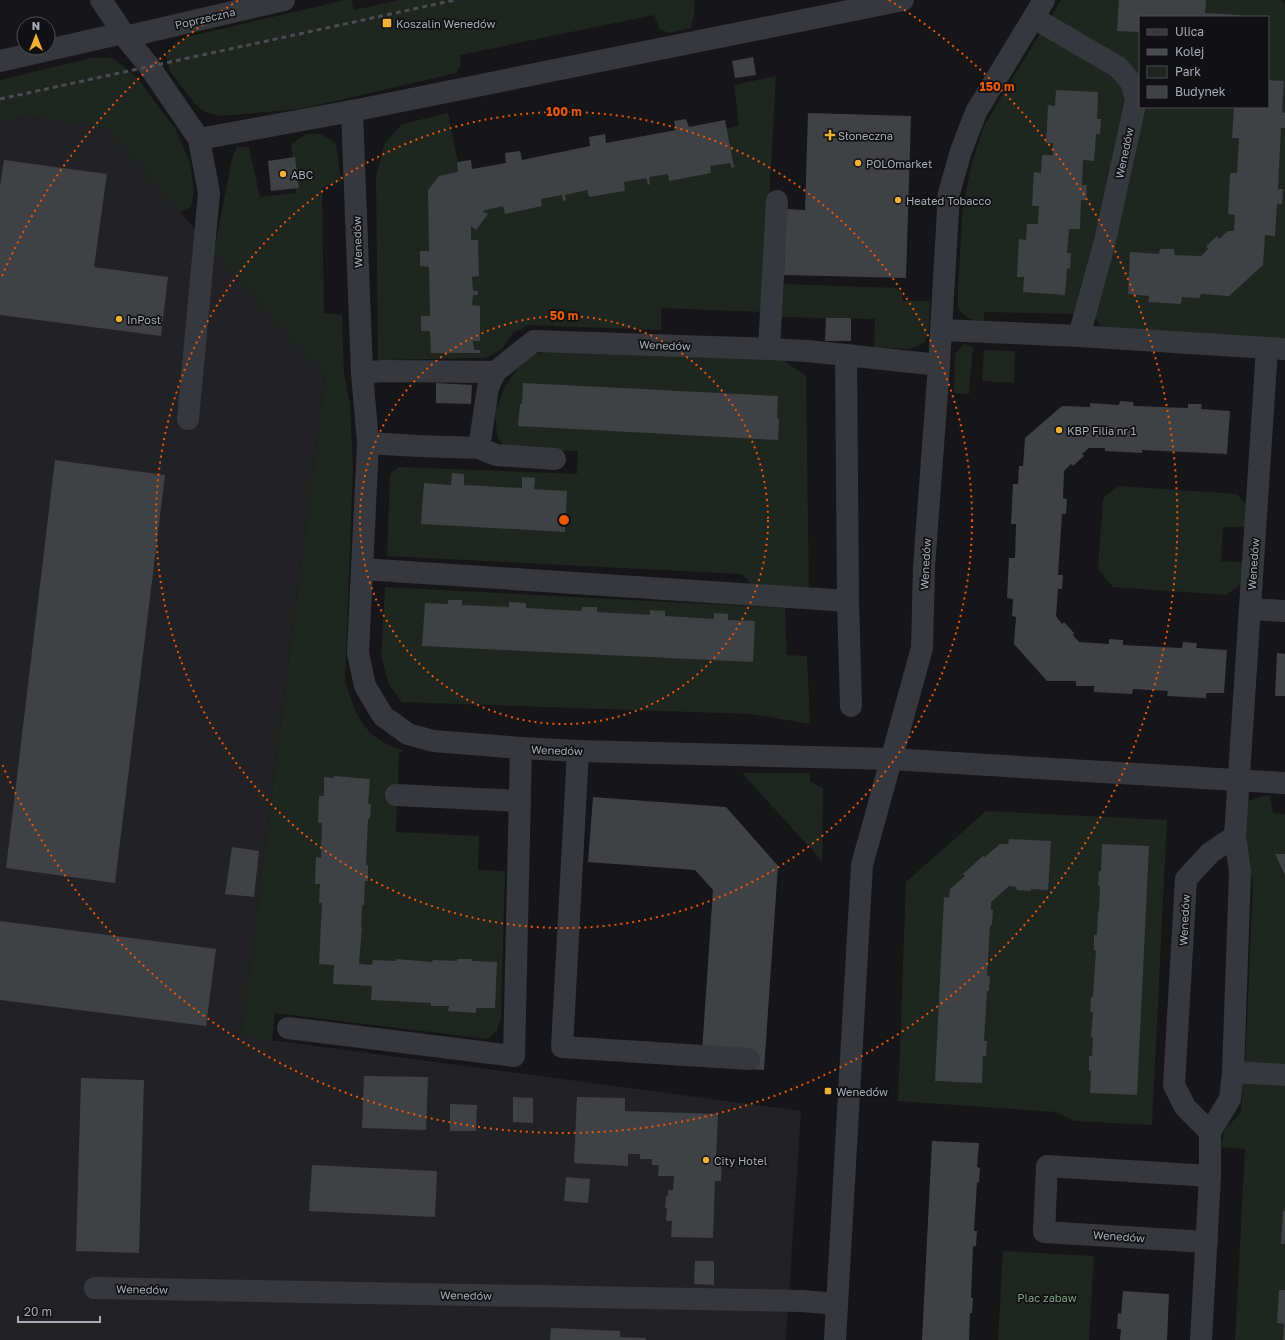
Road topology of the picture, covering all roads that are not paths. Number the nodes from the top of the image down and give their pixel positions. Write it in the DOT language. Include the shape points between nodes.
graph roads {
  1 [pos="101,0"];
  2 [pos="284,0"];
  3 [pos="903,0"];
  4 [pos="1036,6"];
  5 [pos="124,35"];
  6 [pos="0,61"];
  7 [pos="352,110"];
  8 [pos="199,139"];
  9 [pos="777,200"];
  10 [pos="941,330"];
  11 [pos="1079,336"];
  12 [pos="1276,348"];
  13 [pos="769,349"];
  14 [pos="846,355"];
  15 [pos="939,365"];
  16 [pos="495,372"];
  17 [pos="362,373"];
  18 [pos="188,419"];
  19 [pos="368,443"];
  20 [pos="479,448"];
  21 [pos="555,459"];
  22 [pos="362,569"];
  23 [pos="848,601"];
  24 [pos="1250,609"];
  25 [pos="1285,611"];
  26 [pos="851,706"];
  27 [pos="521,748"];
  28 [pos="578,750"];
  29 [pos="890,759"];
  30 [pos="1239,780"];
  31 [pos="1285,783"];
  32 [pos="396,795"];
  33 [pos="520,801"];
  34 [pos="1235,836"];
  35 [pos="288,1028"];
  36 [pos="749,1059"];
  37 [pos="1233,1072"];
  38 [pos="1285,1075"];
  39 [pos="1210,1132"];
  40 [pos="1210,1176"];
  41 [pos="1207,1242"];
  42 [pos="95,1288"];
  43 [pos="837,1304"];
  44 [pos="835,1340"];
  45 [pos="1201,1340"];
  1 -- 5 [label="street"];
  2 -- 5 [label="street, Poprzeczna"];
  3 -- 7 [label="street"];
  4 -- 10 [label="street, Wenedów" via="976,112 960,151 949,193"];
  4 -- 11 [label="street, Wenedów" via="1118,67 1132,82 1136,100 1105,241"];
  5 -- 6 [label="street, Poprzeczna"];
  5 -- 8 [label="street" via="149,66"];
  7 -- 8 [label="street"];
  7 -- 17 [label="street, Wenedów"];
  8 -- 18 [label="street" via="209,193"];
  9 -- 13 [label="street"];
  10 -- 11 [label="street, Wenedów"];
  10 -- 15 [label="street, Wenedów"];
  11 -- 12 [label="street, Wenedów"];
  12 -- 24 [label="street, Wenedów"];
  13 -- 14 [label="street, Wenedów"];
  13 -- 16 [label="street, Wenedów" via="534,341"];
  14 -- 15 [label="street, Wenedów"];
  14 -- 23 [label="street"];
  15 -- 29 [label="street, Wenedów" via="924,567 922,648"];
  16 -- 17 [label="street"];
  16 -- 20 [label="street, Wenedów" via="488,388"];
  17 -- 19 [label="street, Wenedów"];
  19 -- 20 [label="street"];
  19 -- 22 [label="street, Wenedów"];
  20 -- 21 [label="street" via="496,455"];
  22 -- 23 [label="street"];
  22 -- 27 [label="street, Wenedów" via="358,653 365,686 383,716 408,734 433,741"];
  23 -- 26 [label="street"];
  24 -- 25 [label="street"];
  24 -- 30 [label="street, Wenedów"];
  27 -- 28 [label="street, Wenedów"];
  27 -- 33 [label="street"];
  28 -- 29 [label="street, Wenedów"];
  28 -- 36 [label="street" via="562,1047"];
  29 -- 30 [label="street, Wenedów"];
  29 -- 43 [label="street, Wenedów" via="862,865"];
  30 -- 31 [label="street, Wenedów"];
  30 -- 34 [label="street, Wenedów"];
  32 -- 33 [label="street"];
  33 -- 35 [label="street" via="514,1056"];
  34 -- 37 [label="street, Wenedów" via="1240,872"];
  34 -- 39 [label="street, Wenedów" via="1210,853 1186,879 1174,1085 1185,1107"];
  37 -- 38 [label="street"];
  37 -- 39 [label="street, Wenedów" via="1230,1099"];
  39 -- 40 [label="street"];
  40 -- 41 [label="street"];
  40 -- 41 [label="street, Wenedów" via="1047,1166 1044,1232"];
  41 -- 45 [label="street"];
  42 -- 43 [label="street, Wenedów" via="794,1301"];
  43 -- 44 [label="street, Wenedów"];
}
